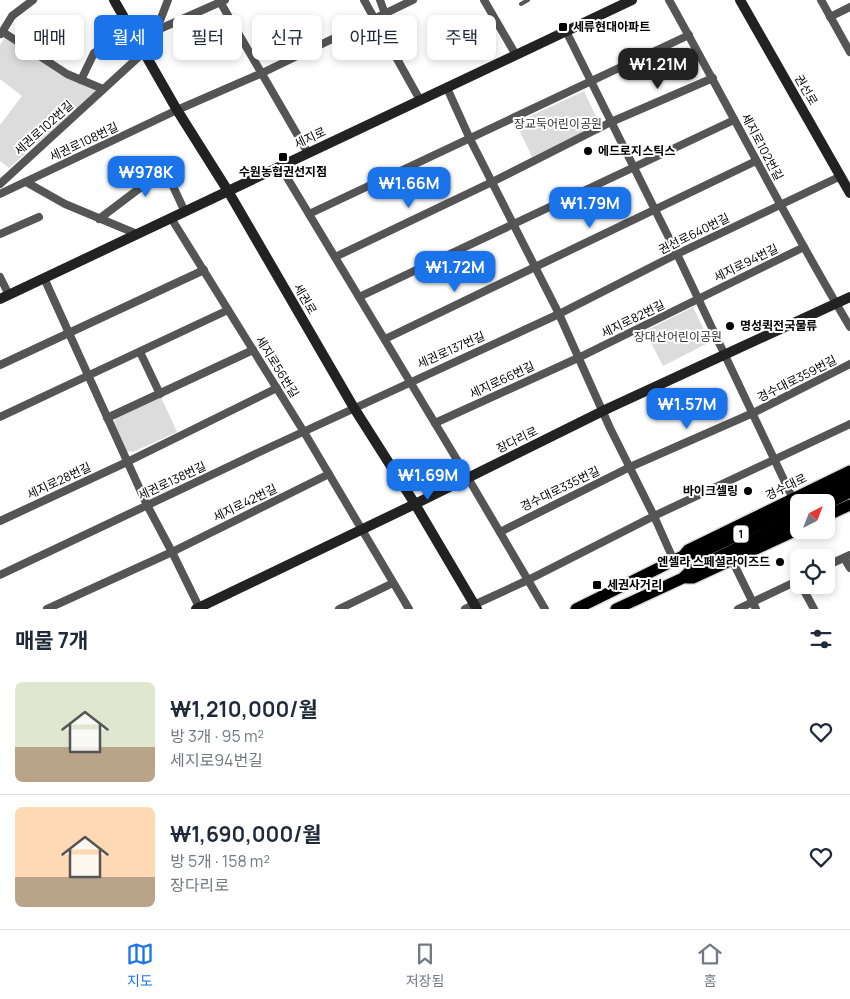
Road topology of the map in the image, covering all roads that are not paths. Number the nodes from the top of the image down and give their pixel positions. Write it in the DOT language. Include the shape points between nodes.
graph roads {
  1 [pos="34,0"];
  2 [pos="114,0"];
  3 [pos="168,0"];
  4 [pos="364,0"];
  5 [pos="380,0"];
  6 [pos="413,0"];
  7 [pos="484,0"];
  8 [pos="528,0"];
  9 [pos="632,0"];
  10 [pos="669,0"];
  11 [pos="740,0"];
  12 [pos="821,0"];
  13 [pos="221,1"];
  14 [pos="618,3"];
  15 [pos="521,4"];
  16 [pos="850,7"];
  17 [pos="385,14"];
  18 [pos="123,15"];
  19 [pos="162,15"];
  20 [pos="371,15"];
  21 [pos="830,17"];
  22 [pos="163,28"];
  23 [pos="566,31"];
  24 [pos="1,34"];
  25 [pos="689,35"];
  26 [pos="332,39"];
  27 [pos="850,52"];
  28 [pos="94,54"];
  29 [pos="516,55"];
  30 [pos="135,60"];
  31 [pos="149,60"];
  32 [pos="397,60"];
  33 [pos="260,74"];
  34 [pos="713,78"];
  35 [pos="81,80"];
  36 [pos="591,82"];
  37 [pos="447,88"];
  38 [pos="103,89"];
  39 [pos="420,100"];
  40 [pos="177,110"];
  41 [pos="734,120"];
  42 [pos="611,122"];
  43 [pos="470,139"];
  44 [pos="308,153"];
  45 [pos="756,161"];
  46 [pos="280,166"];
  47 [pos="634,168"];
  48 [pos="845,180"];
  49 [pos="26,182"];
  50 [pos="492,182"];
  51 [pos="0,184"];
  52 [pos="228,191"];
  53 [pos="850,193"];
  54 [pos="0,194"];
  55 [pos="781,205"];
  56 [pos="654,210"];
  57 [pos="184,212"];
  58 [pos="309,214"];
  59 [pos="39,217"];
  60 [pos="171,218"];
  61 [pos="99,219"];
  62 [pos="514,225"];
  63 [pos="0,234"];
  64 [pos="137,234"];
  65 [pos="804,247"];
  66 [pos="677,254"];
  67 [pos="335,257"];
  68 [pos="536,267"];
  69 [pos="204,270"];
  70 [pos="0,277"];
  71 [pos="44,278"];
  72 [pos="4,297"];
  73 [pos="359,297"];
  74 [pos="850,297"];
  75 [pos="698,300"];
  76 [pos="836,303"];
  77 [pos="228,310"];
  78 [pos="559,314"];
  79 [pos="850,327"];
  80 [pos="69,334"];
  81 [pos="385,339"];
  82 [pos="253,350"];
  83 [pos="140,352"];
  84 [pos="724,354"];
  85 [pos="578,358"];
  86 [pos="850,364"];
  87 [pos="0,365"];
  88 [pos="88,376"];
  89 [pos="410,381"];
  90 [pos="277,388"];
  91 [pos="160,394"];
  92 [pos="354,408"];
  93 [pos="602,412"];
  94 [pos="754,413"];
  95 [pos="0,417"];
  96 [pos="107,418"];
  97 [pos="435,423"];
  98 [pos="850,424"];
  99 [pos="304,432"];
  100 [pos="776,460"];
  101 [pos="127,462"];
  102 [pos="630,467"];
  103 [pos="850,471"];
  104 [pos="328,474"];
  105 [pos="468,478"];
  106 [pos="850,482"];
  107 [pos="850,492"];
  108 [pos="792,494"];
  109 [pos="811,494"];
  110 [pos="824,494"];
  111 [pos="835,500"];
  112 [pos="415,504"];
  113 [pos="146,505"];
  114 [pos="790,506"];
  115 [pos="850,506"];
  116 [pos="835,512"];
  117 [pos="654,516"];
  118 [pos="0,521"];
  119 [pos="790,521"];
  120 [pos="362,529"];
  121 [pos="500,532"];
  122 [pos="790,533"];
  123 [pos="172,552"];
  124 [pos="847,556"];
  125 [pos="678,558"];
  126 [pos="732,560"];
  127 [pos="835,562"];
  128 [pos="850,568"];
  129 [pos="0,576"];
  130 [pos="683,578"];
  131 [pos="528,580"];
  132 [pos="393,583"];
  133 [pos="790,587"];
  134 [pos="806,594"];
  135 [pos="754,606"];
  136 [pos="198,608"];
  137 [pos="472,608"];
  138 [pos="47,609"];
  139 [pos="339,609"];
  140 [pos="409,609"];
  141 [pos="545,609"];
  142 [pos="576,609"];
  143 [pos="616,609"];
  144 [pos="738,609"];
  145 [pos="814,609"];
  1 -- 24 [label="street" via="12,16"];
  2 -- 18 [label="street, 세권로"];
  3 -- 19 [label="street"];
  4 -- 20 [label="street"];
  5 -- 17 [label="street"];
  6 -- 17 [label="street, 세권로108번길"];
  7 -- 29 [label="street"];
  8 -- 15 [label="lane"];
  9 -- 14 [label="street, 세지로"];
  10 -- 25 [label="street, 세지로102번길"];
  11 -- 48 [label="street, 권선로"];
  12 -- 21 [label="street"];
  13 -- 22 [label="street"];
  13 -- 33 [label="street"];
  14 -- 23 [label="street, 세지로"];
  16 -- 21 [label="street"];
  21 -- 27 [label="street"];
  23 -- 29 [label="street, 세지로"];
  23 -- 36 [label="street"];
  24 -- 35 [label="street"];
  25 -- 34 [label="street, 세지로102번길"];
  25 -- 36 [label="street"];
  26 -- 33 [label="street, 세권로108번길"];
  28 -- 35 [label="street"];
  29 -- 37 [label="street, 세지로"];
  30 -- 38 [label="street, 세권로102번길"];
  31 -- 40 [label="street, 세권로"];
  32 -- 39 [label="street"];
  33 -- 40 [label="street, 세권로108번길"];
  33 -- 44 [label="street"];
  34 -- 41 [label="street, 세지로102번길"];
  34 -- 42 [label="street"];
  35 -- 38 [label="street"];
  36 -- 42 [label="street"];
  36 -- 43 [label="street"];
  37 -- 39 [label="street, 세지로"];
  37 -- 43 [label="street"];
  38 -- 51 [label="street, 세권로102번길"];
  39 -- 44 [label="street, 세지로"];
  40 -- 49 [label="street, 세권로108번길"];
  40 -- 52 [label="street, 세권로"];
  41 -- 45 [label="street, 세지로102번길"];
  41 -- 47 [label="street"];
  42 -- 47 [label="street"];
  42 -- 50 [label="street"];
  43 -- 50 [label="street"];
  43 -- 58 [label="street"];
  44 -- 46 [label="street, 세지로"];
  45 -- 55 [label="street, 세지로102번길"];
  45 -- 56 [label="street"];
  46 -- 52 [label="street, 세지로"];
  46 -- 58 [label="street"];
  47 -- 56 [label="street"];
  47 -- 62 [label="street"];
  48 -- 53 [label="street, 권선로"];
  48 -- 55 [label="street, 권선로640번길"];
  49 -- 54 [label="street, 세권로108번길"];
  49 -- 61 [label="street"];
  50 -- 62 [label="street"];
  50 -- 67 [label="street"];
  52 -- 57 [label="street, 세지로"];
  52 -- 92 [label="street, 세권로"];
  55 -- 65 [label="street, 세지로102번길"];
  55 -- 66 [label="street, 권선로640번길"];
  56 -- 66 [label="street"];
  56 -- 68 [label="street"];
  57 -- 60 [label="street, 세지로"];
  57 -- 61 [label="street" via="165,169"];
  58 -- 67 [label="street"];
  59 -- 63 [label="street"];
  60 -- 64 [label="street, 세지로"];
  60 -- 69 [label="street, 세지로56번길"];
  61 -- 64 [label="street"];
  62 -- 68 [label="street"];
  62 -- 73 [label="street"];
  64 -- 71 [label="street, 세지로"];
  65 -- 75 [label="street, 세지로94번길"];
  65 -- 76 [label="street, 세지로102번길"];
  66 -- 75 [label="street"];
  66 -- 78 [label="street, 권선로640번길"];
  67 -- 73 [label="street"];
  68 -- 78 [label="street"];
  68 -- 81 [label="street"];
  69 -- 77 [label="street, 세지로56번길"];
  69 -- 80 [label="street"];
  70 -- 72 [label="street"];
  71 -- 72 [label="street, 세지로"];
  71 -- 80 [label="street"];
  73 -- 81 [label="street"];
  74 -- 76 [label="street, 장다리로"];
  75 -- 84 [label="street"];
  75 -- 85 [label="street, 세지로82번길"];
  76 -- 79 [label="street, 세지로102번길"];
  76 -- 84 [label="street, 장다리로"];
  77 -- 82 [label="street, 세지로56번길"];
  77 -- 83 [label="street"];
  78 -- 85 [label="street"];
  78 -- 89 [label="street, 세권로137번길"];
  80 -- 87 [label="street"];
  80 -- 88 [label="street"];
  81 -- 89 [label="street"];
  82 -- 90 [label="street, 세지로56번길"];
  82 -- 91 [label="street"];
  83 -- 88 [label="street"];
  83 -- 91 [label="street"];
  84 -- 93 [label="street, 장다리로"];
  84 -- 94 [label="street, 경수대로359번길"];
  85 -- 93 [label="street"];
  85 -- 97 [label="street, 세지로66번길"];
  86 -- 94 [label="street, 경수대로359번길"];
  88 -- 95 [label="street"];
  88 -- 96 [label="street"];
  89 -- 92 [label="street, 세권로137번길"];
  89 -- 97 [label="street"];
  90 -- 99 [label="street, 세지로56번길"];
  90 -- 101 [label="street"];
  91 -- 96 [label="street"];
  92 -- 99 [label="street, 세권로138번길"];
  92 -- 112 [label="street, 세권로"];
  93 -- 102 [label="street"];
  93 -- 105 [label="street, 장다리로"];
  94 -- 100 [label="street, 경수대로359번길"];
  94 -- 102 [label="street, 경수대로335번길"];
  96 -- 101 [label="street"];
  97 -- 105 [label="street"];
  98 -- 100 [label="street"];
  99 -- 104 [label="street, 세지로56번길"];
  99 -- 113 [label="street, 세권로138번길"];
  100 -- 108 [label="street, 경수대로359번길"];
  100 -- 117 [label="street"];
  101 -- 113 [label="street"];
  101 -- 118 [label="street, 세지로28번길"];
  102 -- 117 [label="street"];
  102 -- 121 [label="street, 경수대로335번길"];
  103 -- 109 [label="main road, 경수대로"];
  104 -- 120 [label="street, 세지로56번길"];
  104 -- 123 [label="street, 세지로42번길"];
  105 -- 112 [label="street, 장다리로"];
  105 -- 121 [label="street"];
  106 -- 110 [label="main road, 경수대로"];
  107 -- 111 [label="main road"];
  112 -- 120 [label="street, 장다리로"];
  112 -- 137 [label="street, 세권로"];
  113 -- 123 [label="street"];
  113 -- 129 [label="street, 세권로138번길"];
  114 -- 125 [label="main road, 경수대로 / 1" via="692,557"];
  115 -- 116 [label="main road"];
  117 -- 125 [label="street"];
  117 -- 131 [label="street"];
  119 -- 130 [label="main road, 1" via="690,571"];
  120 -- 132 [label="street, 세지로56번길"];
  120 -- 136 [label="street, 장다리로"];
  121 -- 131 [label="street"];
  122 -- 126 [label="main road"];
  123 -- 136 [label="street"];
  123 -- 138 [label="street"];
  124 -- 127 [label="street"];
  124 -- 128 [label="street"];
  125 -- 142 [label="main road, 경수대로 / 1"];
  126 -- 130 [label="main road" via="693,578"];
  126 -- 135 [label="street"];
  130 -- 143 [label="main road, 1"];
  131 -- 137 [label="street"];
  131 -- 141 [label="street"];
  132 -- 139 [label="street"];
  132 -- 140 [label="street, 세지로56번길"];
  133 -- 135 [label="street"];
  134 -- 145 [label="street"];
  135 -- 144 [label="street"];
}
